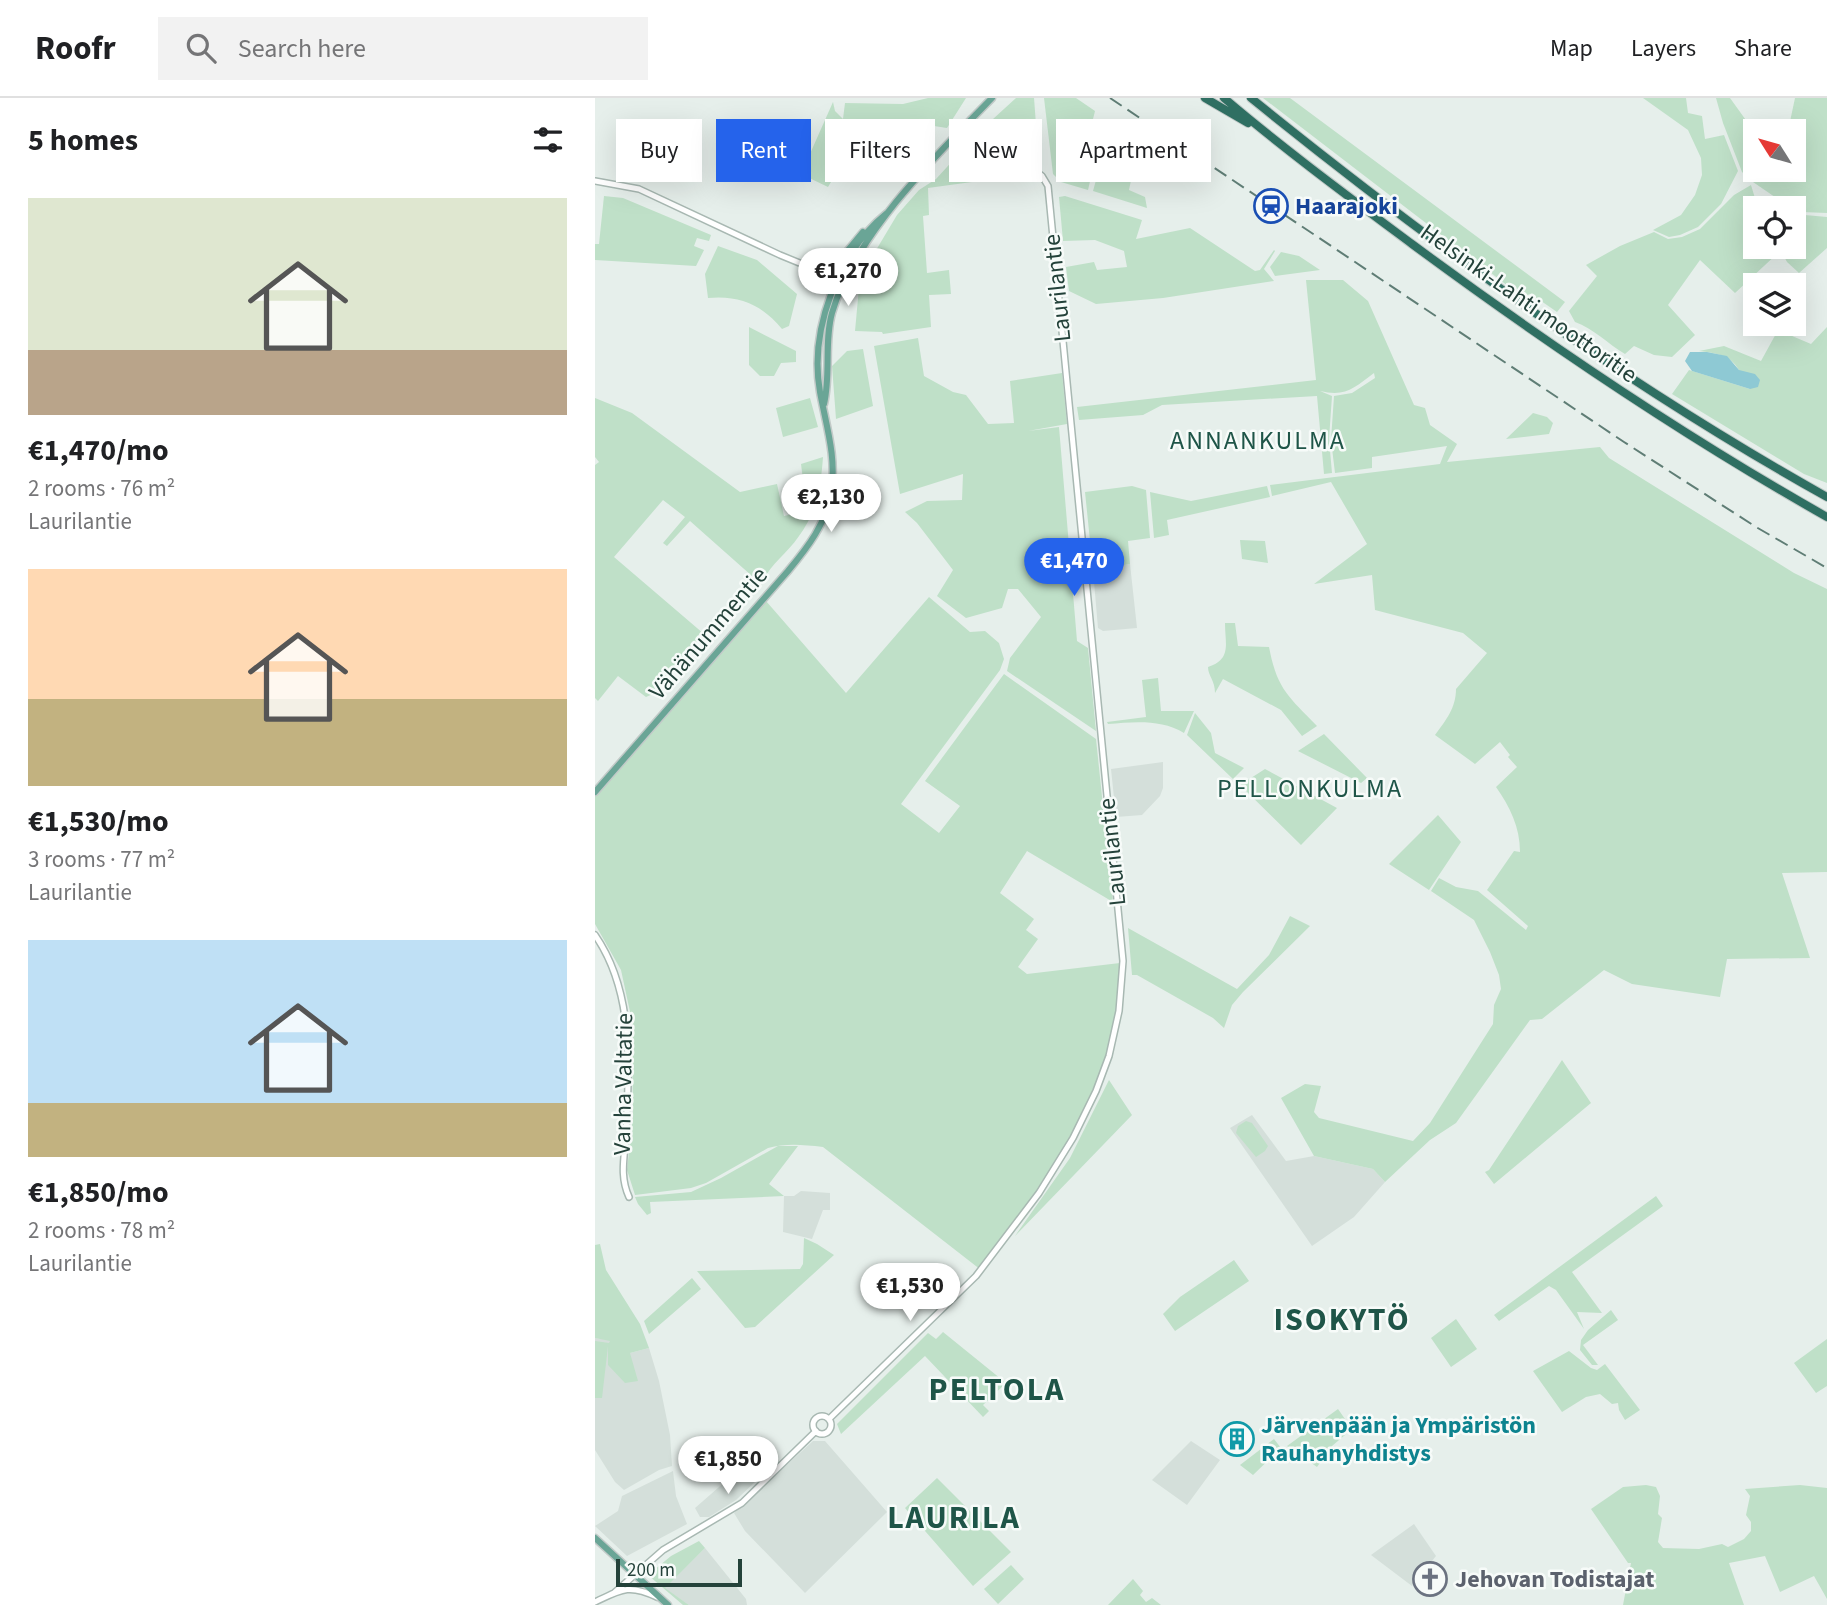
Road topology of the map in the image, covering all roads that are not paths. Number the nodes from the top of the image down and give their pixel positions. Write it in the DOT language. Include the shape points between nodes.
graph roads {
  1 [pos="992,98"];
  2 [pos="1205,98"];
  3 [pos="1224,98"];
  4 [pos="1251,98"];
  5 [pos="971,119"];
  6 [pos="1278,141"];
  7 [pos="949,144"];
  8 [pos="1042,176"];
  9 [pos="595,181"];
  10 [pos="887,213"];
  11 [pos="878,220"];
  12 [pos="810,269"];
  13 [pos="824,273"];
  14 [pos="839,283"];
  15 [pos="1827,497"];
  16 [pos="1827,517"];
  17 [pos="595,792"];
  18 [pos="595,936"];
  19 [pos="629,1196"];
  20 [pos="828,1419"];
  21 [pos="816,1431"];
  22 [pos="595,1538"];
  23 [pos="634,1574"];
  24 [pos="614,1592"];
  25 [pos="661,1599"];
  26 [pos="595,1602"];
  27 [pos="668,1605"];
  1 -- 5 [label="main road, Vähänummentie"];
  2 -- 6 [label="highway"];
  3 -- 6 [label="highway, Helsinki-Lahti moottoritie"];
  4 -- 15 [label="highway, Helsinki-Lahti moottoritie" via="1538,314 1660,398"];
  6 -- 16 [label="highway, Helsinki-Lahti moottoritie" via="1572,359"];
  7 -- 10 [label="main road, Vähänummentie"];
  8 -- 20 [label="street, Laurilantie" via="1048,186 1123,961 1119,1011 1096,1091 1039,1193 976,1276"];
  9 -- 12 [label="street" via="639,189"];
  10 -- 11 [label="main road, Vähänummentie"];
  10 -- 14 [label="main road, Vähänummentie"];
  11 -- 13 [label="main road"];
  11 -- 14 [label="main road, Vähänummentie" via="853,253"];
  12 -- 13 [label="street"];
  12 -- 14 [label="street"];
  13 -- 14 [label="street"];
  14 -- 17 [label="main road, Vähänummentie" via="831,316 824,404 833,480 816,534"];
  18 -- 19 [label="street, Vanha Valtatie" via="614,970 624,1004 627,1091 622,1171"];
  20 -- 21 [label="street" via="817,1418"];
  20 -- 21 [label="street" via="828,1432"];
  21 -- 23 [label="street" via="742,1503 663,1550"];
  22 -- 23 [label="main road"];
  23 -- 24 [label="street"];
  23 -- 25 [label="main road"];
  24 -- 25 [label="street" via="639,1589"];
  24 -- 26 [label="street"];
  25 -- 27 [label="main road"];
}
